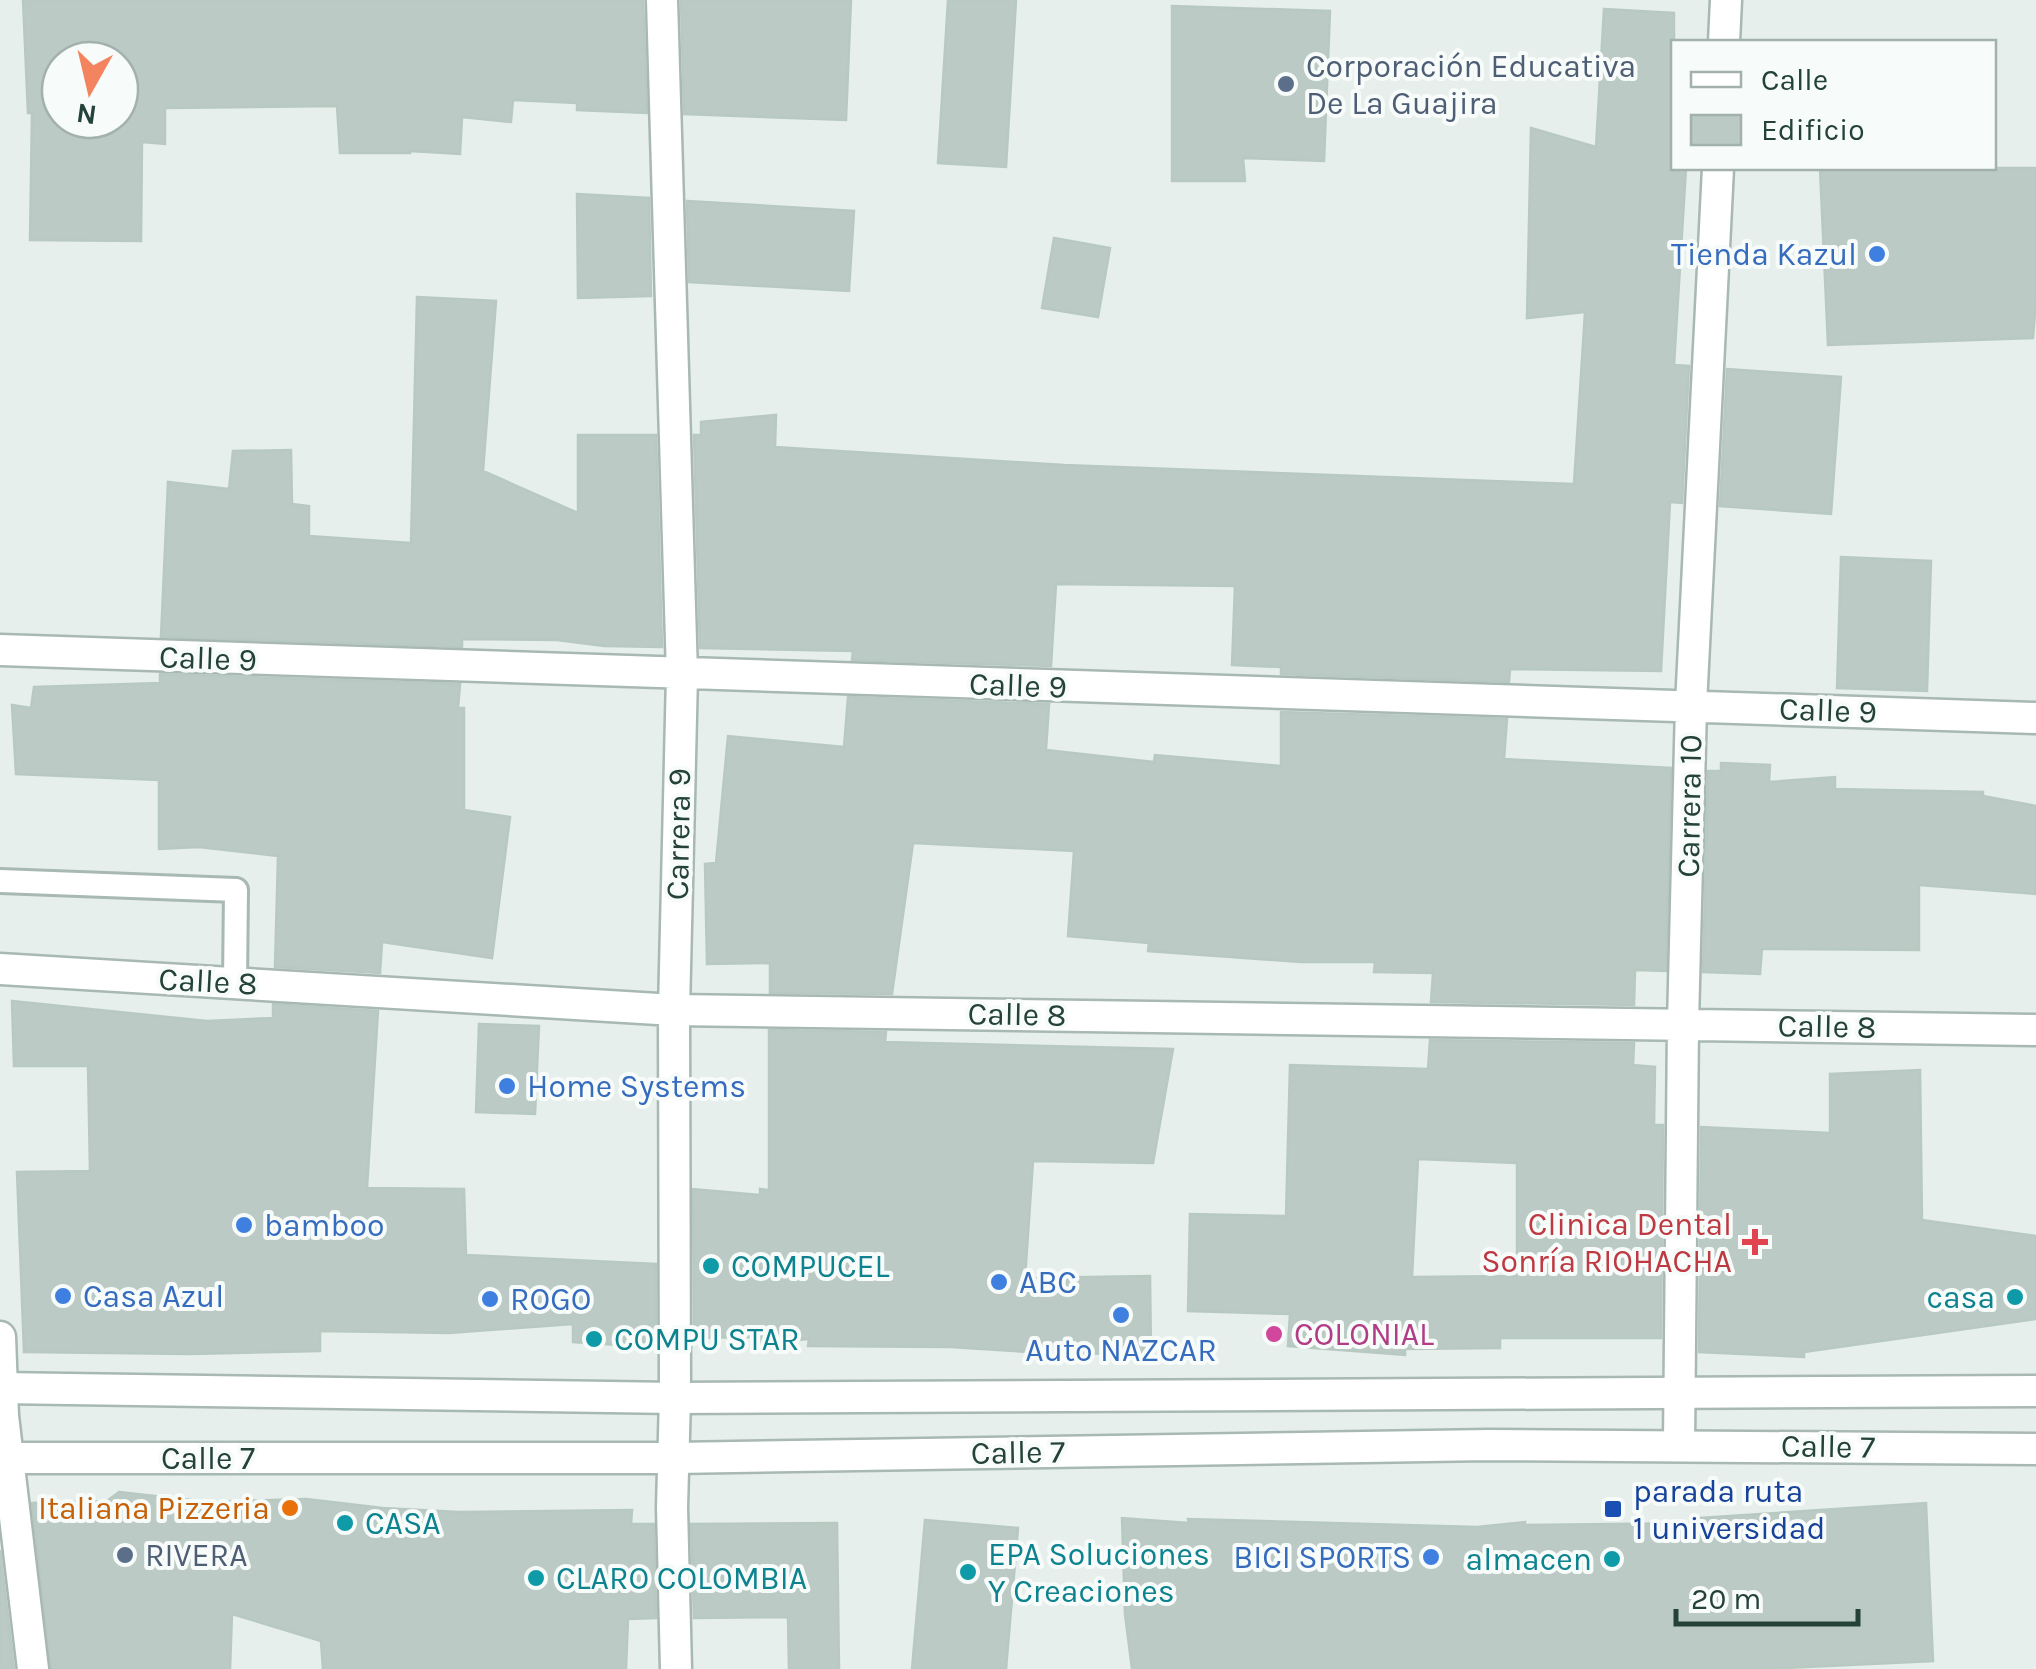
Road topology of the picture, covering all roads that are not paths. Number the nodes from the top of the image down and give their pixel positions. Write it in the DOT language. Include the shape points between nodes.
graph roads {
  1 [pos="662,0"];
  2 [pos="1726,0"];
  3 [pos="1724,40"];
  4 [pos="1718,170"];
  5 [pos="0,650"];
  6 [pos="682,675"];
  7 [pos="1691,705"];
  8 [pos="2036,718"];
  9 [pos="0,881"];
  10 [pos="0,969"];
  11 [pos="235,983"];
  12 [pos="674,1010"];
  13 [pos="1683,1024"];
  14 [pos="2036,1030"];
  15 [pos="0,1337"];
  16 [pos="1,1388"];
  17 [pos="1682,1392"];
  18 [pos="2036,1392"];
  19 [pos="676,1398"];
  20 [pos="1680,1444"];
  21 [pos="2036,1450"];
  22 [pos="4,1458"];
  23 [pos="674,1458"];
  24 [pos="33,1669"];
  25 [pos="676,1669"];
  1 -- 6 [label="street, Carrera 9"];
  2 -- 3 [label="street"];
  4 -- 7 [label="street, Carrera 10"];
  5 -- 6 [label="street, Calle 9"];
  6 -- 7 [label="street, Calle 9"];
  6 -- 12 [label="street, Carrera 9"];
  7 -- 8 [label="street, Calle 9"];
  7 -- 13 [label="street, Carrera 10"];
  9 -- 11 [label="lane" via="236,890"];
  10 -- 11 [label="street, Calle 8"];
  11 -- 12 [label="street, Calle 8"];
  12 -- 13 [label="street, Calle 8"];
  12 -- 19 [label="street, Carrera 9"];
  13 -- 14 [label="street, Calle 8"];
  13 -- 17 [label="street, Carrera 10"];
  15 -- 16 [label="street"];
  16 -- 19 [label="street, Calle 7"];
  16 -- 22 [label="street"];
  17 -- 18 [label="street, Calle 7"];
  17 -- 19 [label="street, Calle 7"];
  17 -- 20 [label="street, Carrera 10"];
  19 -- 23 [label="street, Carrera 9"];
  20 -- 21 [label="street, Calle 7"];
  20 -- 23 [label="street, Calle 7"];
  22 -- 23 [label="street, Calle 7"];
  22 -- 24 [label="street"];
  23 -- 25 [label="street, Carrera 9"];
}
